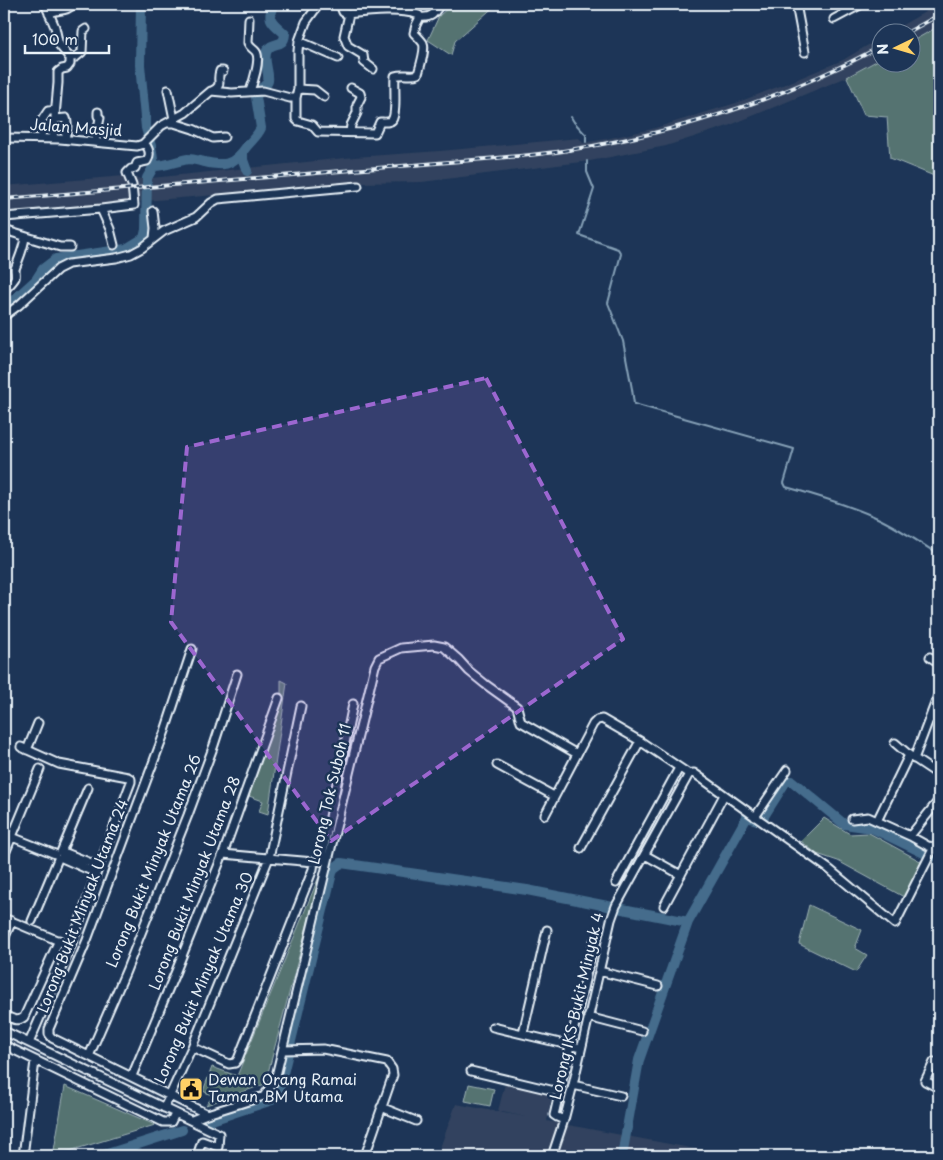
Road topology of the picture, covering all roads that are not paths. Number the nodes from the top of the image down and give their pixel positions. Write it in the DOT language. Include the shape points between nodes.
graph roads {
  1 [pos="45,4"];
  2 [pos="74,4"];
  3 [pos="319,4"];
  4 [pos="340,4"];
  5 [pos="440,4"];
  6 [pos="796,4"];
  7 [pos="862,4"];
  8 [pos="49,14"];
  9 [pos="349,14"];
  10 [pos="420,17"];
  11 [pos="249,19"];
  12 [pos="834,19"];
  13 [pos="86,29"];
  14 [pos="300,41"];
  15 [pos="805,52"];
  16 [pos="68,56"];
  17 [pos="338,58"];
  18 [pos="373,69"];
  19 [pos="223,70"];
  20 [pos="351,88"];
  21 [pos="298,89"];
  22 [pos="168,90"];
  23 [pos="251,91"];
  24 [pos="211,92"];
  25 [pos="324,97"];
  26 [pos="296,98"];
  27 [pos="55,110"];
  28 [pos="98,112"];
  29 [pos="55,119"];
  30 [pos="171,121"];
  31 [pos="350,132"];
  32 [pos="224,137"];
  33 [pos="4,138"];
  34 [pos="41,138"];
  35 [pos="54,139"];
  36 [pos="65,140"];
  37 [pos="95,142"];
  38 [pos="145,143"];
  39 [pos="358,186"];
  40 [pos="101,209"];
  41 [pos="153,211"];
  42 [pos="4,217"];
  43 [pos="4,230"];
  44 [pos="25,237"];
  45 [pos="154,238"];
  46 [pos="114,245"];
  47 [pos="70,247"];
  48 [pos="4,291"];
  49 [pos="4,316"];
  50 [pos="192,649"];
  51 [pos="930,657"];
  52 [pos="939,663"];
  53 [pos="237,674"];
  54 [pos="939,692"];
  55 [pos="279,698"];
  56 [pos="353,704"];
  57 [pos="301,706"];
  58 [pos="930,717"];
  59 [pos="939,722"];
  60 [pos="38,723"];
  61 [pos="640,740"];
  62 [pos="895,744"];
  63 [pos="577,754"];
  64 [pos="912,757"];
  65 [pos="497,765"];
  66 [pos="679,768"];
  67 [pos="40,769"];
  68 [pos="787,770"];
  69 [pos="692,773"];
  70 [pos="939,775"];
  71 [pos="88,788"];
  72 [pos="724,795"];
  73 [pos="554,796"];
  74 [pos="939,800"];
  75 [pos="545,815"];
  76 [pos="758,819"];
  77 [pos="852,819"];
  78 [pos="877,820"];
  79 [pos="910,836"];
  80 [pos="12,837"];
  81 [pos="581,848"];
  82 [pos="935,849"];
  83 [pos="223,854"];
  84 [pos="645,855"];
  85 [pos="4,856"];
  86 [pos="59,856"];
  87 [pos="269,858"];
  88 [pos="314,862"];
  89 [pos="98,869"];
  90 [pos="681,875"];
  91 [pos="616,883"];
  92 [pos="664,906"];
  93 [pos="4,918"];
  94 [pos="12,921"];
  95 [pos="32,921"];
  96 [pos="547,930"];
  97 [pos="4,939"];
  98 [pos="58,940"];
  99 [pos="594,941"];
  100 [pos="71,946"];
  101 [pos="83,951"];
  102 [pos="599,971"];
  103 [pos="658,986"];
  104 [pos="4,1015"];
  105 [pos="588,1018"];
  106 [pos="492,1027"];
  107 [pos="4,1031"];
  108 [pos="642,1031"];
  109 [pos="523,1034"];
  110 [pos="29,1043"];
  111 [pos="570,1044"];
  112 [pos="4,1046"];
  113 [pos="192,1047"];
  114 [pos="581,1048"];
  115 [pos="287,1050"];
  116 [pos="89,1056"];
  117 [pos="34,1061"];
  118 [pos="934,1062"];
  119 [pos="471,1071"];
  120 [pos="132,1076"];
  121 [pos="573,1085"];
  122 [pos="939,1088"];
  123 [pos="559,1092"];
  124 [pos="170,1096"];
  125 [pos="621,1096"];
  126 [pos="381,1107"];
  127 [pos="164,1108"];
  128 [pos="176,1114"];
  129 [pos="207,1114"];
  130 [pos="192,1120"];
  131 [pos="564,1120"];
  132 [pos="416,1121"];
  133 [pos="23,1156"];
  134 [pos="197,1156"];
  135 [pos="365,1156"];
  136 [pos="552,1156"];
  1 -- 8 [label="street"];
  2 -- 8 [label="street"];
  3 -- 14 [label="street" via="306,22"];
  4 -- 9 [label="street" via="343,12"];
  5 -- 10 [label="street" via="432,16"];
  6 -- 15 [label="street"];
  7 -- 12 [label="street"];
  8 -- 16 [label="street" via="60,46"];
  9 -- 10 [label="street" via="410,12"];
  9 -- 18 [label="street" via="344,36 348,46 363,55 364,62"];
  10 -- 31 [label="street" via="414,29 424,47 418,74 395,76 393,119 380,122 375,133"];
  11 -- 23 [label="street" via="248,43 258,56"];
  13 -- 16 [label="street" via="82,36 82,52 76,57"];
  14 -- 17 [label="street"];
  14 -- 21 [label="street"];
  16 -- 27 [label="street" via="70,64 58,72"];
  19 -- 24 [label="street" via="220,71 219,85"];
  20 -- 31 [label="street" via="361,97"];
  21 -- 25 [label="street" via="315,90"];
  21 -- 26 [label="street"];
  22 -- 30 [label="street"];
  23 -- 24 [label="street"];
  23 -- 26 [label="street"];
  24 -- 30 [label="street"];
  26 -- 31 [label="street" via="298,121 312,125 318,132"];
  27 -- 29 [label="street"];
  27 -- 34 [label="street" via="48,111 43,118"];
  28 -- 37 [label="street" via="100,118"];
  29 -- 35 [label="street"];
  29 -- 36 [label="street" via="67,119"];
  30 -- 32 [label="street" via="213,138"];
  30 -- 38 [label="street" via="161,126"];
  33 -- 34 [label="street, Jalan Masjid"];
  34 -- 35 [label="street, Jalan Masjid"];
  35 -- 36 [label="street, Jalan Masjid"];
  36 -- 37 [label="street, Jalan Masjid"];
  37 -- 38 [label="street, Jalan Masjid" via="137,146"];
  38 -- 40 [label="street" via="149,158 137,163 127,173 134,205"];
  39 -- 45 [label="street" via="218,200 196,217"];
  40 -- 42 [label="street"];
  40 -- 46 [label="street"];
  41 -- 45 [label="street"];
  43 -- 44 [label="street"];
  44 -- 47 [label="street"];
  44 -- 48 [label="street" via="15,278"];
  45 -- 49 [label="street" via="131,254 63,266"];
  50 -- 101 [label="street, Lorong Bukit Minyak Utama 24"];
  51 -- 52 [label="street"];
  53 -- 116 [label="street, Lorong Bukit Minyak Utama 26" via="188,815"];
  54 -- 58 [label="street"];
  55 -- 83 [label="street, Lorong Bukit Minyak Utama 28"];
  56 -- 88 [label="street" via="321,861"];
  57 -- 87 [label="street, Lorong Bukit Minyak Utama 30"];
  58 -- 59 [label="street"];
  58 -- 64 [label="street"];
  60 -- 89 [label="street" via="24,749 58,764 131,779"];
  61 -- 63 [label="street" via="599,719"];
  61 -- 66 [label="street"];
  61 -- 81 [label="street"];
  62 -- 64 [label="street"];
  63 -- 73 [label="street"];
  63 -- 115 [label="street, Lorong Tok Suboh 11" via="521,722 518,707 469,671 444,647 401,648 379,658"];
  64 -- 70 [label="street"];
  64 -- 78 [label="street"];
  65 -- 73 [label="street"];
  66 -- 69 [label="street"];
  66 -- 91 [label="street"];
  67 -- 80 [label="street"];
  68 -- 76 [label="street"];
  69 -- 72 [label="street"];
  69 -- 84 [label="street, Lorong IKS Bukit Minyak 4"];
  71 -- 86 [label="street"];
  72 -- 76 [label="street"];
  72 -- 90 [label="street"];
  73 -- 75 [label="street"];
  74 -- 79 [label="street"];
  76 -- 82 [label="street" via="829,869 895,924"];
  77 -- 78 [label="street"];
  78 -- 79 [label="street"];
  79 -- 82 [label="street"];
  80 -- 85 [label="street"];
  80 -- 86 [label="street"];
  83 -- 87 [label="street"];
  83 -- 120 [label="street, Lorong Bukit Minyak Utama 28"];
  84 -- 90 [label="street"];
  84 -- 102 [label="street, Lorong IKS Bukit Minyak 4" via="616,906"];
  86 -- 89 [label="street"];
  86 -- 95 [label="street"];
  87 -- 88 [label="street"];
  87 -- 113 [label="street, Lorong Bukit Minyak Utama 30"];
  88 -- 113 [label="street" via="238,1059 229,1064"];
  89 -- 100 [label="street"];
  90 -- 92 [label="street"];
  93 -- 94 [label="street"];
  94 -- 97 [label="street"];
  94 -- 98 [label="street"];
  96 -- 109 [label="street"];
  98 -- 100 [label="street"];
  98 -- 104 [label="street" via="24,1017 16,1020"];
  99 -- 111 [label="street"];
  100 -- 101 [label="street"];
  100 -- 110 [label="street"];
  101 -- 116 [label="street, Lorong Bukit Minyak Utama 24" via="49,1034"];
  102 -- 103 [label="street"];
  102 -- 105 [label="street, Lorong IKS Bukit Minyak 4"];
  105 -- 108 [label="street"];
  105 -- 114 [label="street, Lorong IKS Bukit Minyak 4"];
  106 -- 109 [label="street"];
  107 -- 110 [label="street"];
  109 -- 111 [label="street"];
  110 -- 127 [label="street"];
  111 -- 114 [label="street"];
  111 -- 123 [label="street"];
  112 -- 117 [label="street"];
  113 -- 124 [label="street, Lorong Bukit Minyak Utama 30"];
  114 -- 121 [label="street, Lorong IKS Bukit Minyak 4"];
  115 -- 126 [label="street" via="323,1049 387,1062 393,1075"];
  115 -- 129 [label="street, Lorong Tok Suboh 11" via="275,1080 264,1096"];
  116 -- 120 [label="street, Lorong Bukit Minyak Utama 24"];
  117 -- 128 [label="street" via="163,1122 171,1122"];
  117 -- 133 [label="street"];
  118 -- 122 [label="street" via="925,1081"];
  119 -- 123 [label="street"];
  120 -- 124 [label="street, Lorong Bukit Minyak Utama 24"];
  121 -- 125 [label="street"];
  121 -- 131 [label="street, Lorong IKS Bukit Minyak 4"];
  123 -- 131 [label="street" via="554,1115"];
  124 -- 127 [label="street, Lorong Bukit Minyak Utama 30"];
  124 -- 129 [label="street, Lorong Bukit Minyak Utama 24"];
  126 -- 132 [label="street"];
  126 -- 135 [label="street"];
  127 -- 128 [label="street"];
  128 -- 130 [label="street"];
  129 -- 130 [label="street, Lorong Tok Suboh 11"];
  130 -- 134 [label="street" via="219,1134 218,1147 202,1141"];
  131 -- 136 [label="street, Lorong IKS Bukit Minyak 4"];
}
